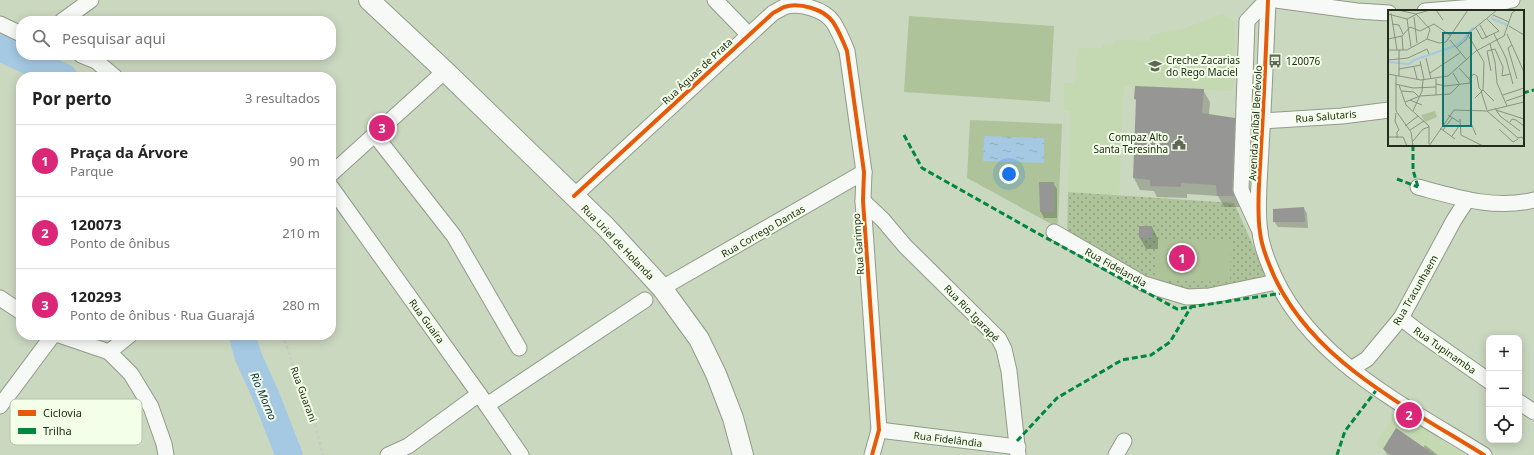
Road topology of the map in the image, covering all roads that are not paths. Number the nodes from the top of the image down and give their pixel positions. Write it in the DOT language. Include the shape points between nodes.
graph roads {
  1 [pos="91,0"];
  2 [pos="369,0"];
  3 [pos="715,0"];
  4 [pos="1268,0"];
  5 [pos="1276,0"];
  6 [pos="1512,0"];
  7 [pos="1388,8"];
  8 [pos="1437,10"];
  9 [pos="69,16"];
  10 [pos="0,24"];
  11 [pos="16,32"];
  12 [pos="840,34"];
  13 [pos="749,35"];
  14 [pos="94,60"];
  15 [pos="446,71"];
  16 [pos="109,72"];
  17 [pos="1388,110"];
  18 [pos="1263,121"];
  19 [pos="379,141"];
  20 [pos="336,171"];
  21 [pos="864,172"];
  22 [pos="1418,187"];
  23 [pos="336,194"];
  24 [pos="574,196"];
  25 [pos="1467,200"];
  26 [pos="863,201"];
  27 [pos="1532,204"];
  28 [pos="1054,232"];
  29 [pos="1260,232"];
  30 [pos="1276,282"];
  31 [pos="662,288"];
  32 [pos="0,298"];
  33 [pos="644,300"];
  34 [pos="16,309"];
  35 [pos="1401,318"];
  36 [pos="49,340"];
  37 [pos="73,340"];
  38 [pos="124,340"];
  39 [pos="519,348"];
  40 [pos="109,352"];
  41 [pos="1351,369"];
  42 [pos="1486,379"];
  43 [pos="483,400"];
  44 [pos="1522,404"];
  45 [pos="0,406"];
  46 [pos="1534,412"];
  47 [pos="879,430"];
  48 [pos="1124,441"];
  49 [pos="1018,451"];
  50 [pos="166,455"];
  51 [pos="388,455"];
  52 [pos="521,455"];
  53 [pos="743,455"];
  54 [pos="872,455"];
  55 [pos="1116,455"];
  56 [pos="1484,455"];
  1 -- 9 [label="street"];
  2 -- 15 [label="main road, Rua Uriel de Holanda"];
  3 -- 13 [label="street"];
  4 -- 18 [label="street, Avenida Aníbal Benévolo"];
  4 -- 29 [label="street" via="1247,21 1241,190"];
  5 -- 7 [label="street" via="1357,11"];
  6 -- 8 [label="street" via="1486,6"];
  10 -- 11 [label="street"];
  12 -- 13 [label="street, Rua Águas de Prata" via="824,13 812,8 793,6 773,13"];
  12 -- 21 [label="street, Rua Garimpo" via="847,51"];
  13 -- 24 [label="street, Rua Águas de Prata"];
  14 -- 16 [label="street"];
  15 -- 19 [label="street"];
  15 -- 24 [label="main road, Rua Uriel de Holanda"];
  17 -- 18 [label="street, Rua Salutaris"];
  18 -- 29 [label="street, Avenida Aníbal Benévolo" via="1259,194"];
  19 -- 20 [label="street"];
  19 -- 39 [label="street" via="454,236"];
  21 -- 26 [label="street, Rua Garimpo"];
  21 -- 31 [label="street, Rua Corrego Dantas"];
  22 -- 25 [label="street"];
  23 -- 43 [label="street, Rua Guaíra"];
  24 -- 31 [label="main road, Rua Uriel de Holanda"];
  25 -- 27 [label="street"];
  25 -- 35 [label="street, Rua Tracunhaem"];
  26 -- 47 [label="street, Rua Garimpo"];
  26 -- 49 [label="street, Rua Rio Igarapé" via="999,339 1009,371"];
  28 -- 30 [label="street, Rua Fidelandia" via="1144,284 1187,297 1209,296"];
  29 -- 30 [label="street, Avenida Aníbal Benévolo"];
  30 -- 41 [label="street, Avenida Aníbal Benévolo" via="1298,317 1321,343"];
  31 -- 53 [label="main road, Rua Uriel de Holanda" via="699,340 716,374 733,418"];
  32 -- 34 [label="street"];
  33 -- 43 [label="street"];
  35 -- 41 [label="street, Rua Tracunhaem" via="1367,359"];
  35 -- 42 [label="street, Rua Tupinamba"];
  36 -- 45 [label="street"];
  37 -- 40 [label="street"];
  38 -- 40 [label="street"];
  40 -- 50 [label="street" via="131,374 151,407"];
  41 -- 56 [label="street, Avenida Aníbal Benévolo"];
  43 -- 51 [label="street" via="408,446"];
  43 -- 52 [label="street, Rua Guaíra"];
  44 -- 46 [label="street"];
  47 -- 49 [label="street, Rua Fidelândia"];
  47 -- 54 [label="street, Rua Garimpo"];
  48 -- 55 [label="street"];
}
